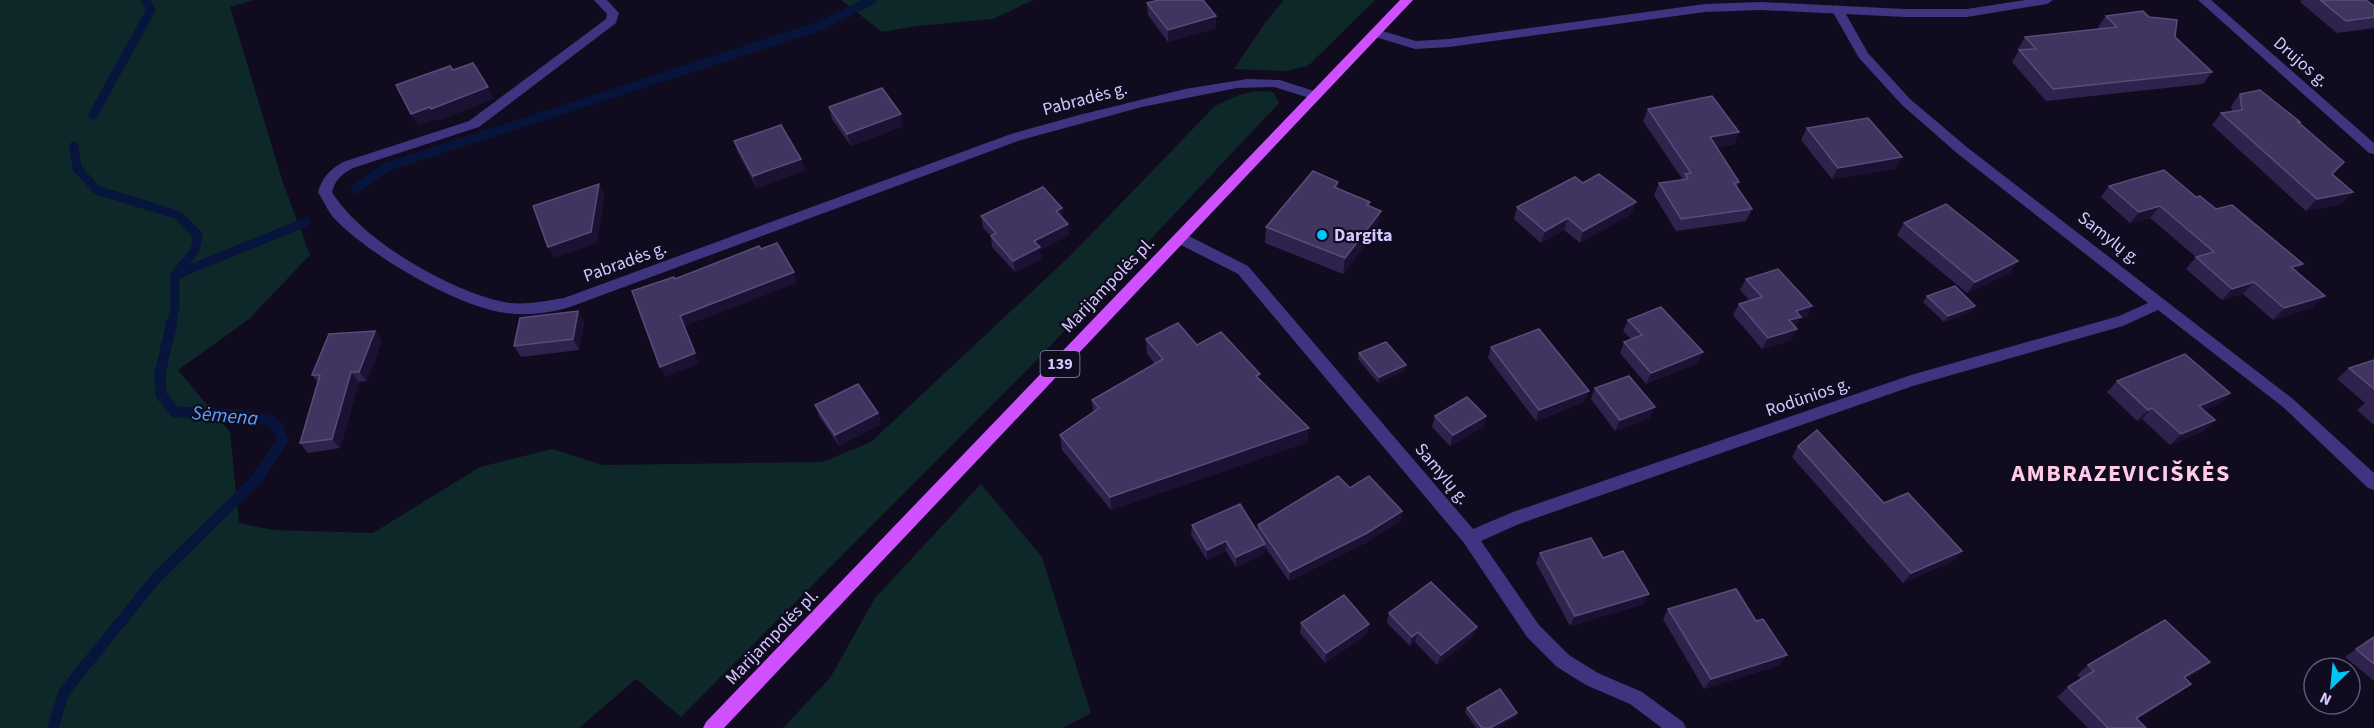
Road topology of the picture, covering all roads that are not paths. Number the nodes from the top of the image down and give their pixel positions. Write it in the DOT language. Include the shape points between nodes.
graph roads {
  1 [pos="600,0"];
  2 [pos="1407,0"];
  3 [pos="2047,0"];
  4 [pos="2204,0"];
  5 [pos="1837,9"];
  6 [pos="1376,33"];
  7 [pos="1316,96"];
  8 [pos="2374,150"];
  9 [pos="1180,238"];
  10 [pos="2162,303"];
  11 [pos="2374,483"];
  12 [pos="1470,538"];
  13 [pos="712,728"];
  14 [pos="1677,728"];
  1 -- 7 [label="street, Pabradės g." via="613,13 612,20 474,124 336,171 327,180 325,192 337,212 372,242 430,280 463,296 506,308 533,308 565,303 1016,137 1091,114 1237,83 1287,85"];
  2 -- 6 [label="main road, Marijampolės pl. / 139"];
  3 -- 5 [label="street" via="1967,13"];
  4 -- 8 [label="street, Drujos g."];
  5 -- 6 [label="street" via="1705,8 1415,45"];
  5 -- 10 [label="street, Samylų g." via="1863,55 1906,102 1963,151"];
  6 -- 7 [label="main road, Marijampolės pl. / 139"];
  7 -- 9 [label="main road, Marijampolės pl. / 139"];
  9 -- 12 [label="street, Samylų g." via="1243,270"];
  9 -- 13 [label="main road, Marijampolės pl. / 139"];
  10 -- 11 [label="street, Samylų g." via="2288,403"];
  10 -- 12 [label="street, Rodūnios g." via="2122,320 1911,381 1513,519"];
  12 -- 14 [label="street, Samylų g." via="1533,632 1563,661 1636,698"];
}
